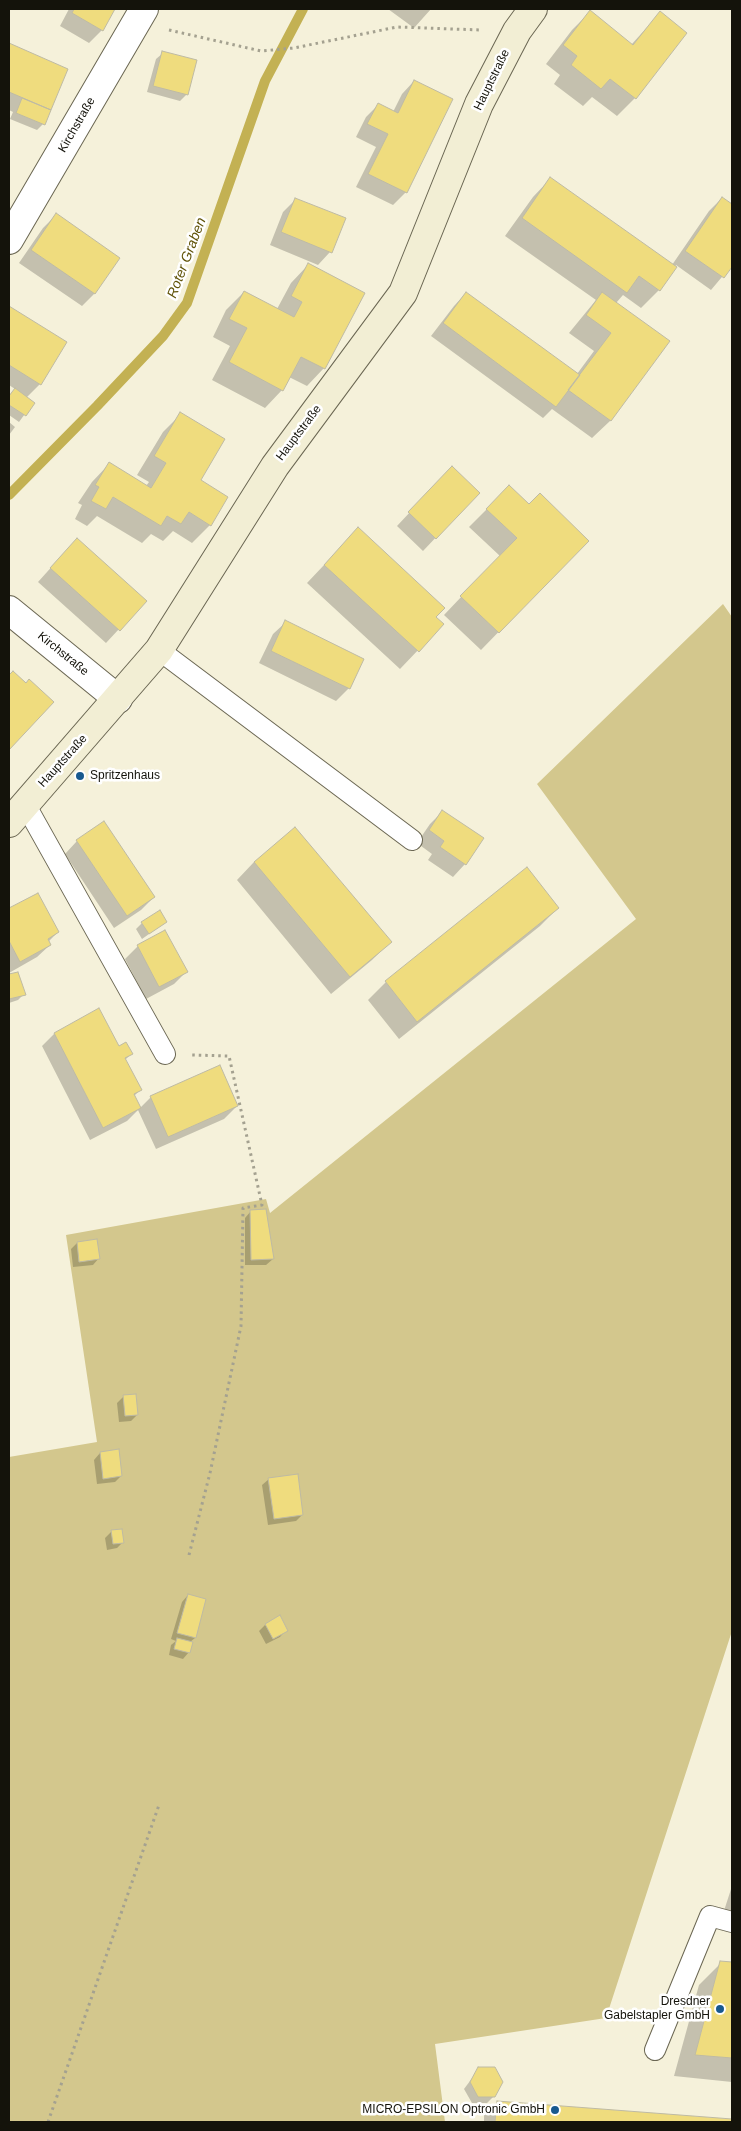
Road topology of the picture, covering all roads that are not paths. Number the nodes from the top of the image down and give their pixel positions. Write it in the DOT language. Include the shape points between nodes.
graph roads {
  1 [pos="533,9"];
  2 [pos="140,16"];
  3 [pos="9,240"];
  4 [pos="9,610"];
  5 [pos="159,650"];
  6 [pos="118,699"];
  7 [pos="17,813"];
  8 [pos="412,840"];
  9 [pos="165,1054"];
  10 [pos="732,1922"];
  11 [pos="655,2050"];
  1 -- 5 [label="street, Hauptstraße" via="517,31 480,104 403,293 275,466"];
  2 -- 3 [label="street, Kirchstraße"];
  4 -- 6 [label="street, Kirchstraße"];
  5 -- 6 [label="street, Hauptstraße"];
  5 -- 8 [label="lane"];
  6 -- 7 [label="street, Hauptstraße"];
  7 -- 9 [label="lane"];
  10 -- 11 [label="lane" via="710,1916"];
}
